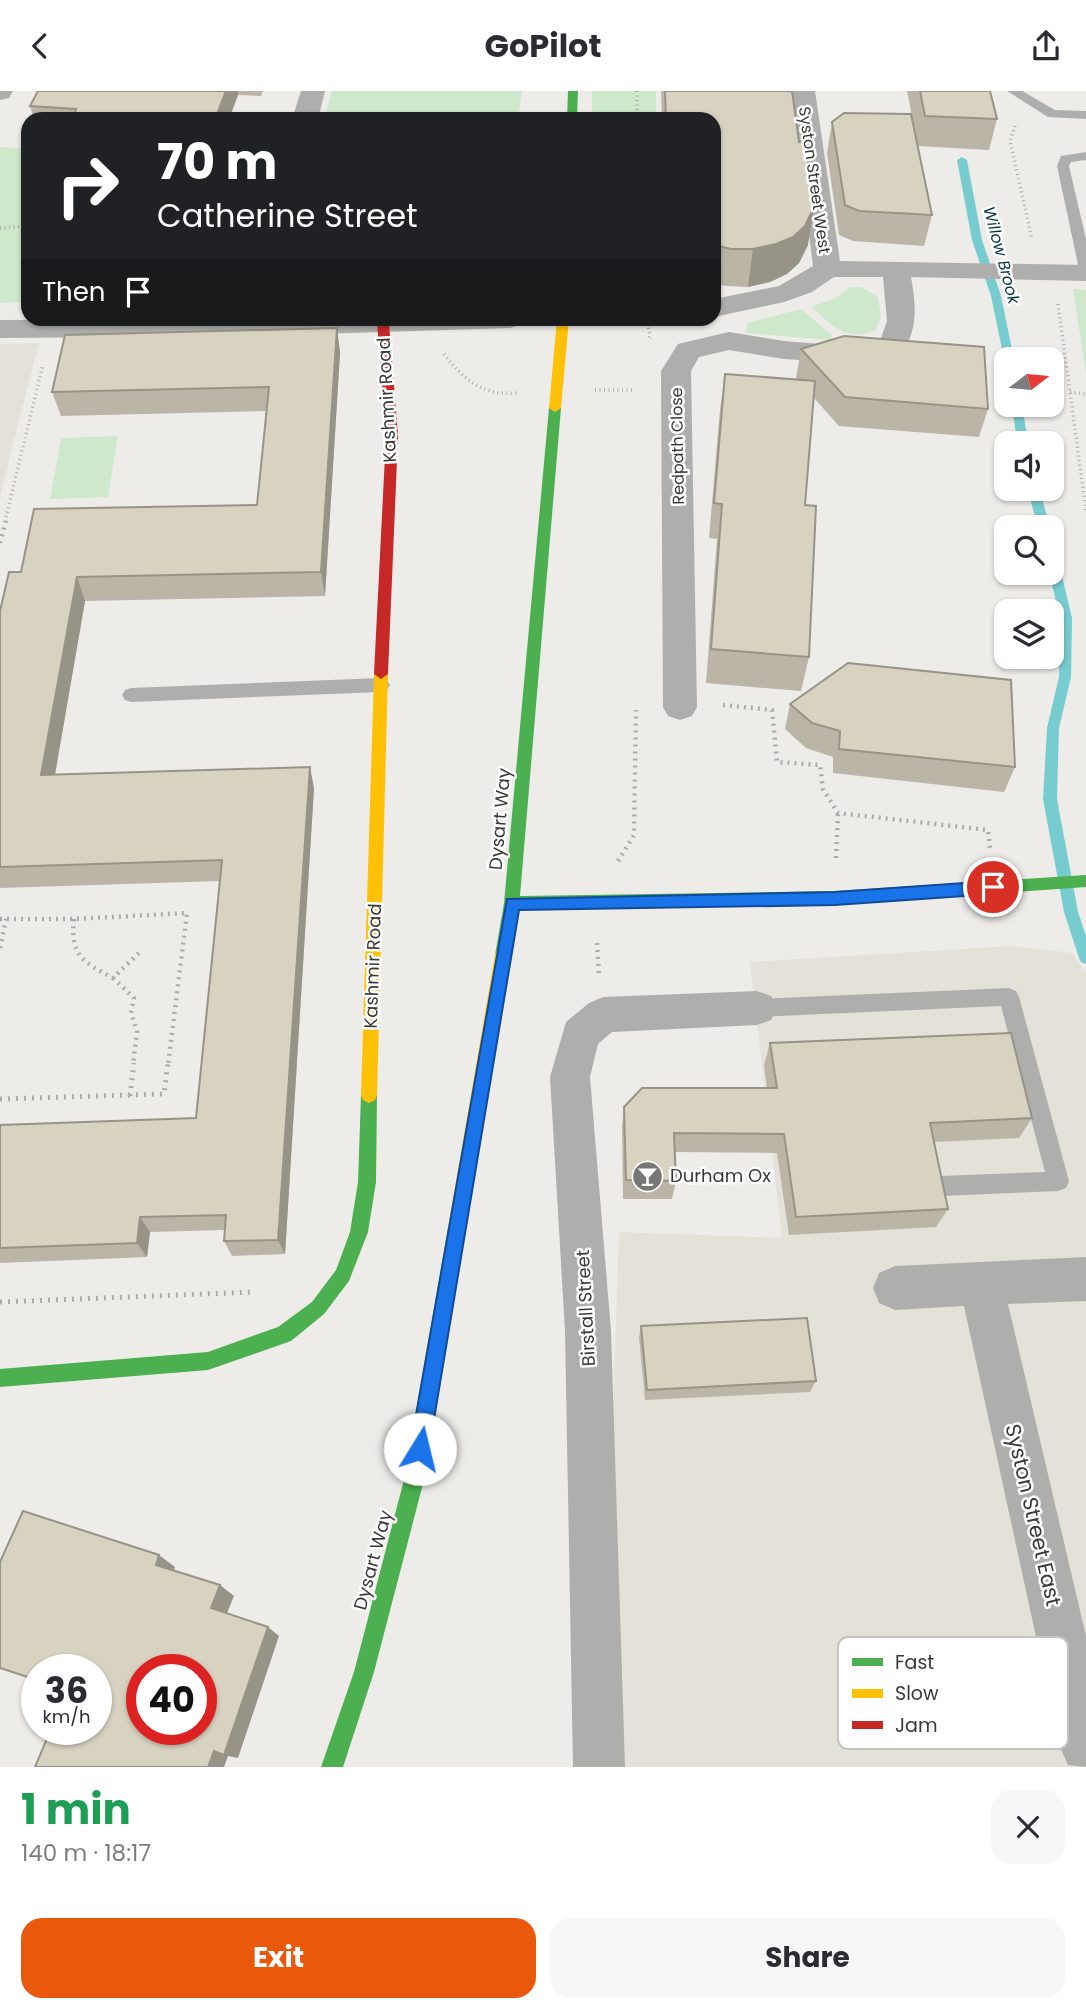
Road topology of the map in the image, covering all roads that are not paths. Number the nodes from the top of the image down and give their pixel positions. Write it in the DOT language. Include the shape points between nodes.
graph roads {
  1 [pos="313,91"];
  2 [pos="573,91"];
  3 [pos="803,91"];
  4 [pos="1013,91"];
  5 [pos="307,112"];
  6 [pos="572,112"];
  7 [pos="1086,115"];
  8 [pos="1086,156"];
  9 [pos="827,269"];
  10 [pos="896,269"];
  11 [pos="1086,271"];
  12 [pos="721,307"];
  13 [pos="288,326"];
  14 [pos="383,326"];
  15 [pos="562,326"];
  16 [pos="0,329"];
  17 [pos="381,685"];
  18 [pos="131,695"];
  19 [pos="680,703"];
  20 [pos="1086,881"];
  21 [pos="512,904"];
  22 [pos="757,1008"];
  23 [pos="941,1186"];
  24 [pos="1086,1279"];
  25 [pos="981,1284"];
  26 [pos="895,1288"];
  27 [pos="21,1376"];
  28 [pos="0,1400"];
  29 [pos="1061,1637"];
  30 [pos="1068,1668"];
  31 [pos="1086,1747"];
  32 [pos="332,1767"];
  33 [pos="599,1767"];
  1 -- 5 [label="street"];
  2 -- 6 [label="street"];
  3 -- 9 [label="street, Syston Street West"];
  4 -- 7 [label="lane" via="1052,114"];
  8 -- 11 [label="lane" via="1066,159 1063,166"];
  9 -- 10 [label="street"];
  9 -- 12 [label="street" via="811,283 782,294"];
  10 -- 11 [label="street"];
  10 -- 19 [label="street, Redpath Close" via="901,332 890,348 844,355 729,341 688,352 676,371"];
  13 -- 16 [label="street"];
  14 -- 17 [label="street, Kashmir Road" via="392,436"];
  15 -- 21 [label="street, Dysart Way"];
  17 -- 18 [label="lane"];
  17 -- 27 [label="street, Kashmir Road" via="368,1182 359,1232 343,1275 318,1308 284,1335 208,1361"];
  20 -- 21 [label="street" via="835,898"];
  21 -- 32 [label="street, Dysart Way" via="415,1476 363,1672"];
  22 -- 23 [label="lane" via="1009,997 1058,1181"];
  22 -- 33 [label="street, Birstall Street" via="603,1015 580,1035 570,1077 588,1331"];
  24 -- 25 [label="street"];
  25 -- 26 [label="street"];
  25 -- 29 [label="street, Syston Street East"];
  27 -- 28 [label="street, Kashmir Road"];
  30 -- 31 [label="street, Syston Street East"];
}
